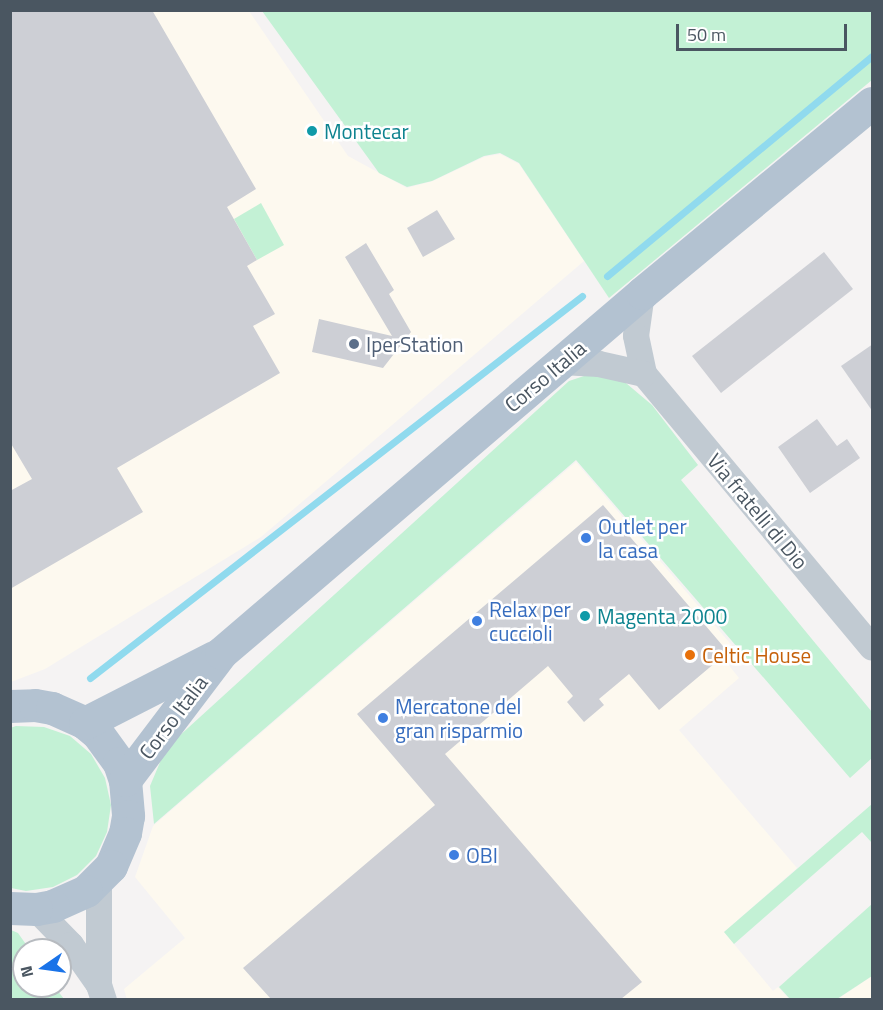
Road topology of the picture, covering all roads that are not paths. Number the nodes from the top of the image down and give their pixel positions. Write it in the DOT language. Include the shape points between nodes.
graph roads {
  1 [pos="873,103"];
  2 [pos="642,293"];
  3 [pos="561,362"];
  4 [pos="644,374"];
  5 [pos="873,648"];
  6 [pos="221,653"];
  7 [pos="10,706"];
  8 [pos="85,723"];
  9 [pos="125,780"];
  10 [pos="99,879"];
  11 [pos="23,909"];
  12 [pos="101,992"];
  1 -- 2 [label="main road, Corso Italia"];
  2 -- 3 [label="main road, Corso Italia"];
  2 -- 4 [label="street, Via fratelli di Dio" via="636,336"];
  3 -- 4 [label="street" via="599,364"];
  3 -- 6 [label="main road, Corso Italia"];
  4 -- 5 [label="street, Via fratelli di Dio"];
  6 -- 8 [label="main road, Corso Italia"];
  6 -- 9 [label="main road, Corso Italia"];
  7 -- 8 [label="main road" via="52,708"];
  8 -- 9 [label="main road" via="110,748"];
  9 -- 10 [label="main road" via="125,833 111,866"];
  10 -- 11 [label="main road" via="70,900"];
  10 -- 12 [label="street"];
  11 -- 12 [label="street" via="71,945"];
}
